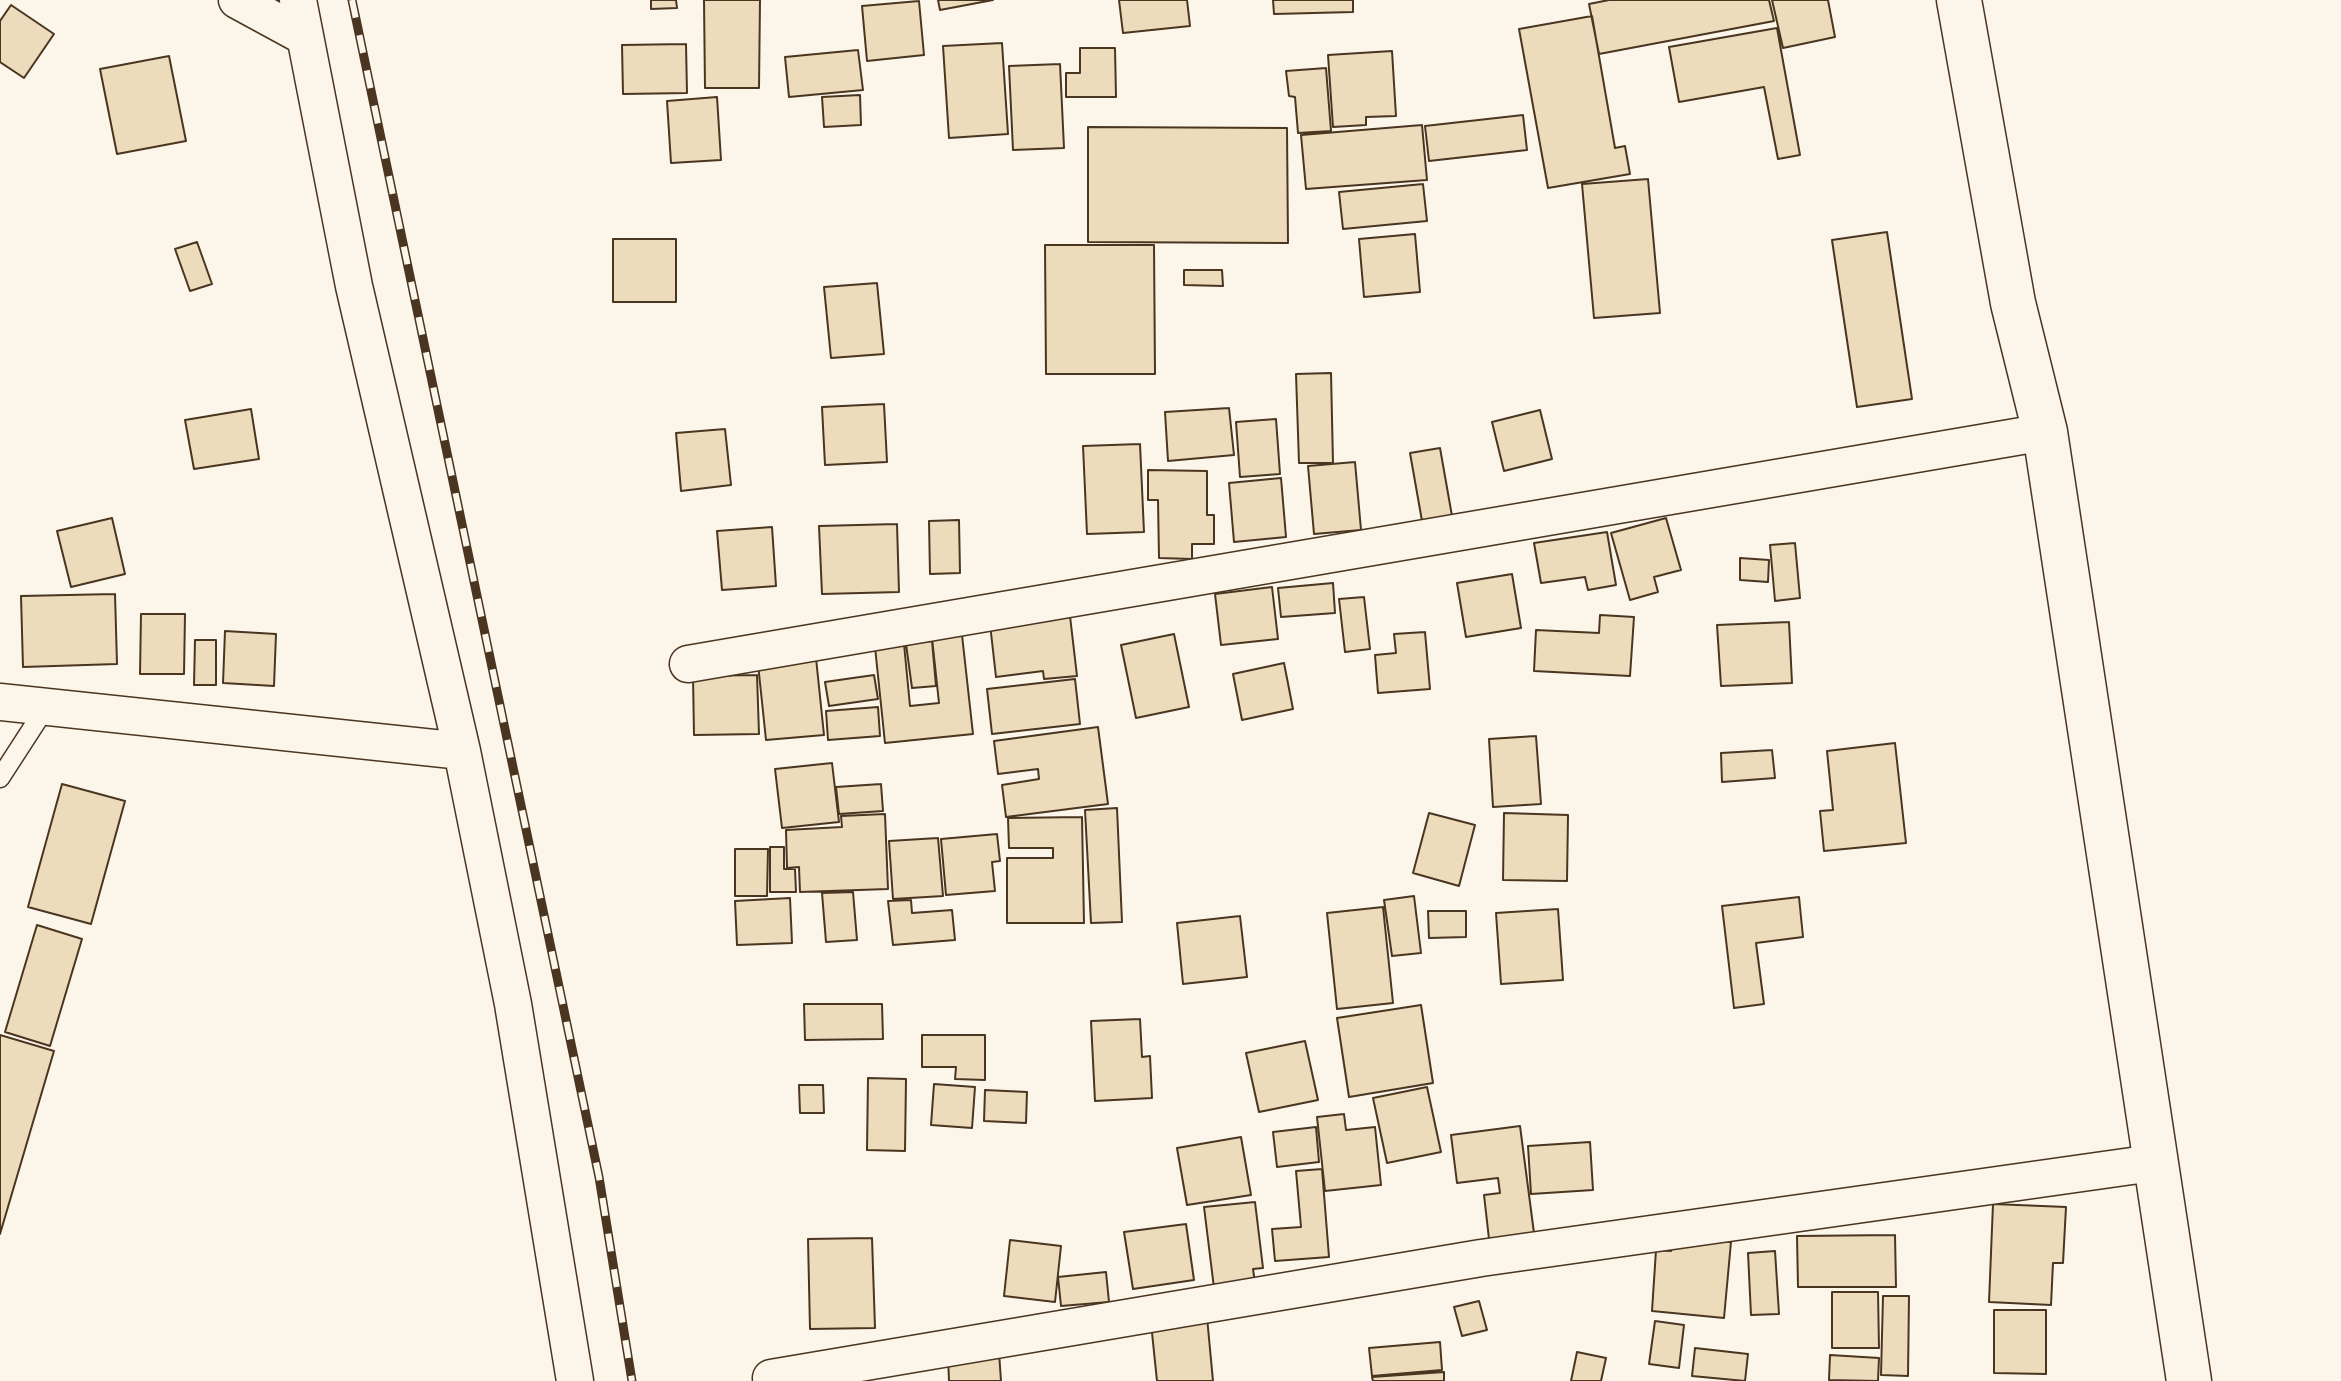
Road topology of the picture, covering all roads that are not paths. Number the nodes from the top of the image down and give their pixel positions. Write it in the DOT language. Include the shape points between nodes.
graph roads {
  1 [pos="237,0"];
  2 [pos="298,0"];
  3 [pos="1959,0"];
  4 [pos="305,37"];
  5 [pos="2045,432"];
  6 [pos="688,664"];
  7 [pos="0,702"];
  8 [pos="46,707"];
  9 [pos="462,751"];
  10 [pos="0,778"];
  11 [pos="2153,1163"];
  12 [pos="771,1378"];
  13 [pos="575,1381"];
  14 [pos="2189,1381"];
  1 -- 4 [label="street"];
  2 -- 4 [label="street"];
  3 -- 5 [label="street" via="2013,303"];
  4 -- 9 [label="street" via="354,286"];
  5 -- 6 [label="street"];
  5 -- 11 [label="street"];
  7 -- 8 [label="street"];
  8 -- 9 [label="street"];
  8 -- 10 [label="lane"];
  9 -- 13 [label="street" via="513,1004"];
  11 -- 12 [label="street" via="1481,1258"];
  11 -- 14 [label="street"];
}
